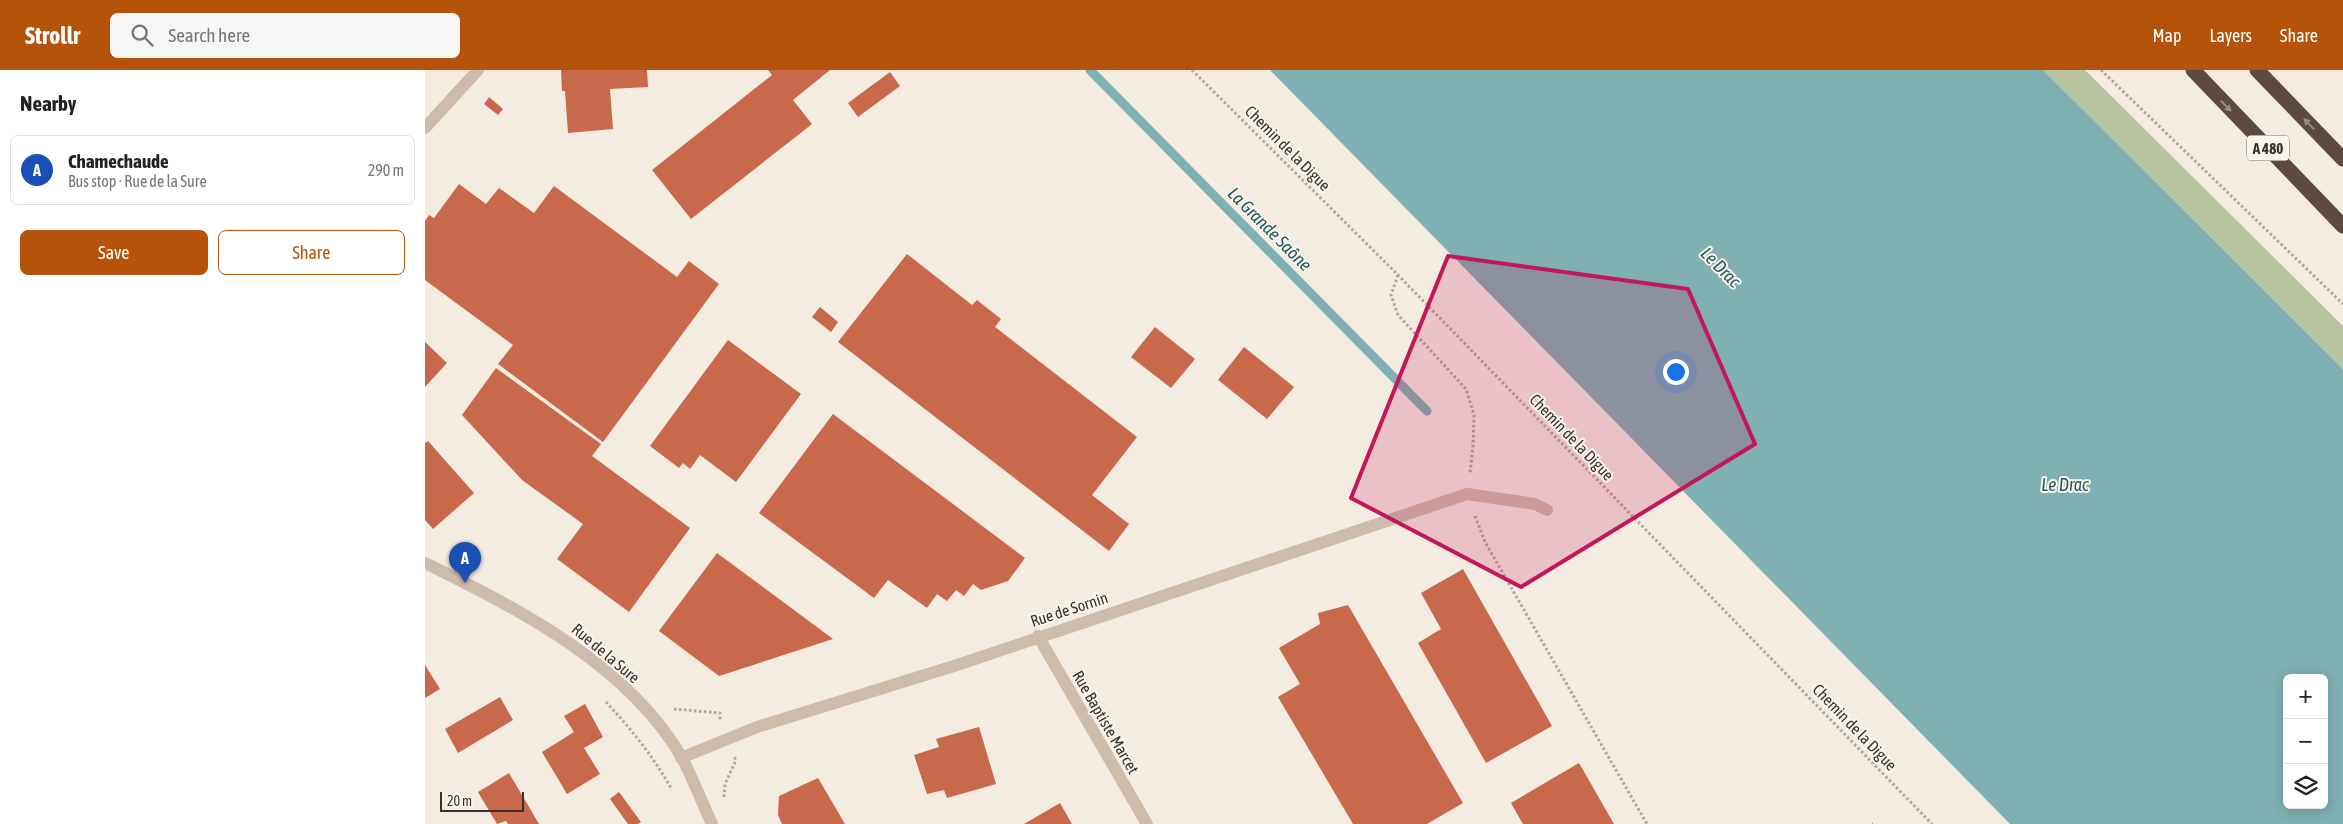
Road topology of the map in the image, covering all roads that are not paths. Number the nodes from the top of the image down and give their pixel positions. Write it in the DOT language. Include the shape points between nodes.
graph roads {
  1 [pos="478,70"];
  2 [pos="2193,70"];
  3 [pos="2257,70"];
  4 [pos="425,128"];
  5 [pos="2343,159"];
  6 [pos="2343,226"];
  7 [pos="1547,510"];
  8 [pos="425,563"];
  9 [pos="1038,636"];
  10 [pos="681,758"];
  11 [pos="712,824"];
  12 [pos="1147,824"];
  1 -- 4 [label="street"];
  2 -- 6 [label="highway, A 480, one-way"];
  5 -- 3 [label="highway, A 480, one-way"];
  7 -- 9 [label="street, Rue de Sornin" via="1535,504 1467,494"];
  8 -- 10 [label="street, Rue de la Sure" via="555,632 625,689 657,723"];
  9 -- 10 [label="street, Rue de Sornin" via="954,666 757,727"];
  9 -- 12 [label="street, Rue Baptiste Marcet"];
  10 -- 11 [label="street, Rue de la Sure"];
}
